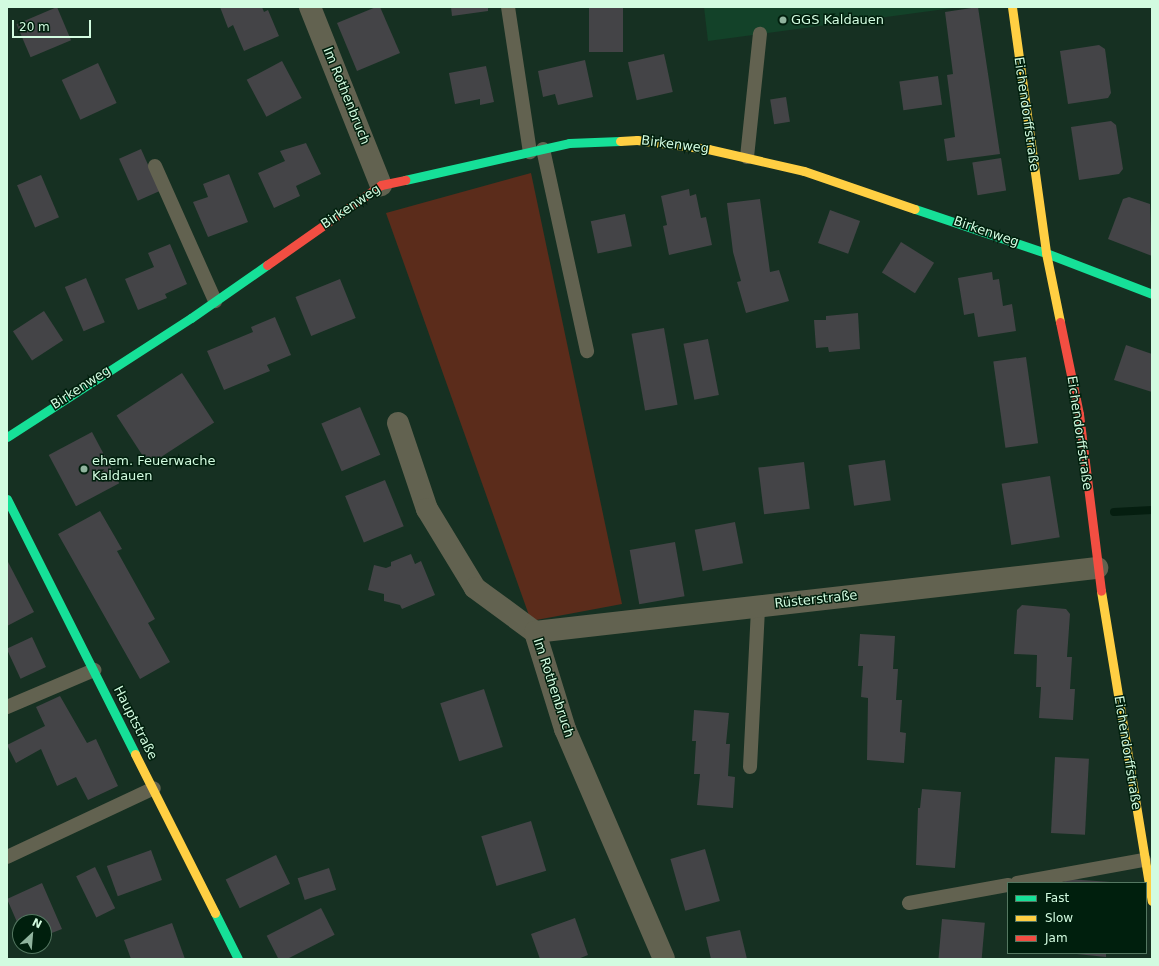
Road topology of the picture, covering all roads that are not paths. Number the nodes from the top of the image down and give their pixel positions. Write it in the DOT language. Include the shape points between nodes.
graph roads {
  1 [pos="310,7"];
  2 [pos="508,7"];
  3 [pos="1012,7"];
  4 [pos="760,34"];
  5 [pos="536,150"];
  6 [pos="746,158"];
  7 [pos="155,166"];
  8 [pos="382,185"];
  9 [pos="1046,253"];
  10 [pos="1152,294"];
  11 [pos="215,301"];
  12 [pos="587,351"];
  13 [pos="398,423"];
  14 [pos="7,437"];
  15 [pos="7,499"];
  16 [pos="1097,568"];
  17 [pos="758,607"];
  18 [pos="535,632"];
  19 [pos="94,670"];
  20 [pos="7,707"];
  21 [pos="750,767"];
  22 [pos="154,788"];
  23 [pos="7,857"];
  24 [pos="1144,860"];
  25 [pos="1023,882"];
  26 [pos="1007,885"];
  27 [pos="1152,901"];
  28 [pos="909,903"];
  29 [pos="238,959"];
  30 [pos="664,959"];
  1 -- 8 [label="street, Im Rothenbruch"];
  2 -- 5 [label="lane"];
  3 -- 9 [label="street, Eichendorffstraße"];
  4 -- 6 [label="lane"];
  5 -- 6 [label="street, Birkenweg" via="569,142 637,140 708,149"];
  5 -- 8 [label="street, Birkenweg"];
  5 -- 12 [label="lane"];
  6 -- 9 [label="street, Birkenweg" via="804,171"];
  7 -- 11 [label="lane"];
  8 -- 11 [label="street, Birkenweg"];
  9 -- 10 [label="street, Birkenweg"];
  9 -- 16 [label="street, Eichendorffstraße" via="1079,414"];
  11 -- 14 [label="street, Birkenweg"];
  13 -- 18 [label="street, Im Rothenbruch" via="427,509 475,588"];
  15 -- 19 [label="street, Hauptstraße"];
  16 -- 17 [label="street, Rüsterstraße"];
  16 -- 24 [label="street, Eichendorffstraße"];
  17 -- 18 [label="street, Rüsterstraße"];
  17 -- 21 [label="lane"];
  18 -- 30 [label="street, Im Rothenbruch" via="564,730"];
  19 -- 20 [label="lane"];
  19 -- 22 [label="street, Hauptstraße"];
  22 -- 23 [label="lane"];
  22 -- 29 [label="street, Hauptstraße"];
  24 -- 25 [label="lane"];
  24 -- 27 [label="street, Eichendorffstraße"];
  26 -- 28 [label="lane"];
}
